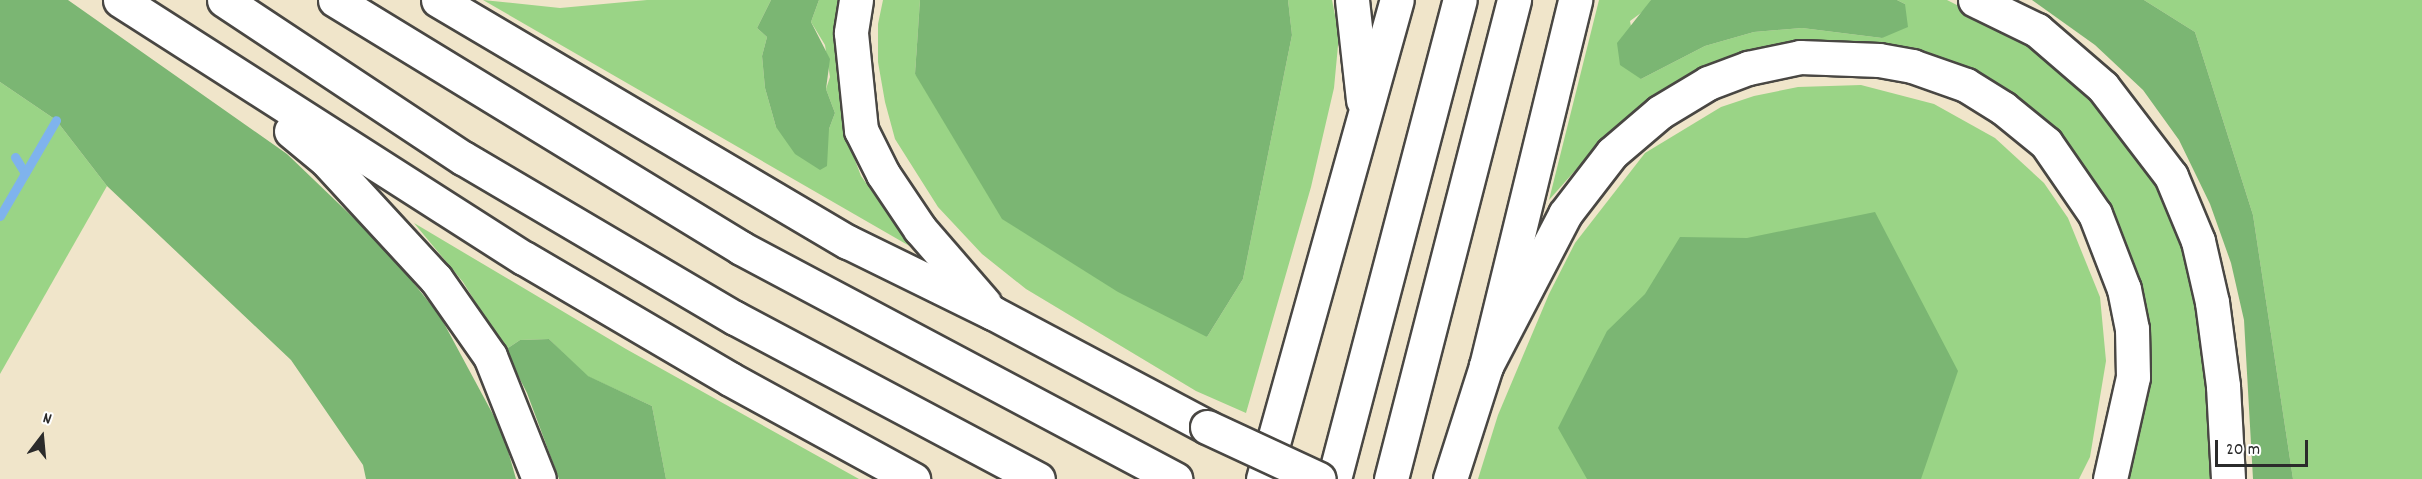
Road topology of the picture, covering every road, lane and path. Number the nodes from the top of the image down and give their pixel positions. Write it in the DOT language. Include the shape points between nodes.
graph roads {
  1 [pos="120,0"];
  2 [pos="224,0"];
  3 [pos="335,0"];
  4 [pos="438,0"];
  5 [pos="856,0"];
  6 [pos="1352,0"];
  7 [pos="1397,0"];
  8 [pos="1460,0"];
  9 [pos="1514,0"];
  10 [pos="1575,0"];
  11 [pos="1975,0"];
  12 [pos="180,40"];
  13 [pos="1365,120"];
  14 [pos="993,313"];
  15 [pos="1485,366"];
  16 [pos="539,479"];
  17 [pos="913,479"];
  18 [pos="1038,479"];
  19 [pos="1175,479"];
  20 [pos="1263,479"];
  21 [pos="1319,479"];
  22 [pos="1334,479"];
  23 [pos="1391,479"];
  24 [pos="1450,479"];
  25 [pos="2110,479"];
  26 [pos="2228,479"];
  1 -- 12 [label="highway"];
  2 -- 18 [label="highway" via="463,158 735,318"];
  3 -- 19 [label="highway" via="741,248"];
  4 -- 14 [label="highway" via="848,242"];
  5 -- 14 [label="highway" via="852,56 861,130 883,174 920,229"];
  6 -- 13 [label="highway"];
  7 -- 13 [label="highway"];
  8 -- 22 [label="highway"];
  9 -- 23 [label="highway"];
  10 -- 15 [label="highway"];
  11 -- 26 [label="highway" via="2037,30 2103,87 2171,176 2198,241 2212,302 2223,386"];
  12 -- 16 [label="highway" via="326,160 436,279 490,356"];
  12 -- 17 [label="highway" via="524,258 730,379"];
  13 -- 20 [label="highway"];
  14 -- 21 [label="highway, bridge" via="1207,427"];
  15 -- 24 [label="highway"];
  15 -- 25 [label="highway" via="1565,214 1612,153 1660,112 1708,83 1748,68 1800,57 1878,60 1912,66 1966,85 2003,108 2046,143 2095,214 2124,289 2132,329 2133,376"];
}
